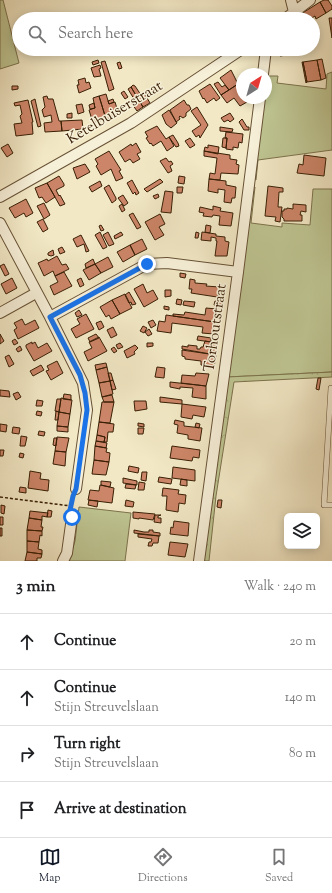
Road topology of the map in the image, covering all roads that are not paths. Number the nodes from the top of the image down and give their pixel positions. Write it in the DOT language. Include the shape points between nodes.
graph roads {
  1 [pos="291,0"];
  2 [pos="310,0"];
  3 [pos="294,12"];
  4 [pos="232,56"];
  5 [pos="265,56"];
  6 [pos="264,68"];
  7 [pos="259,104"];
  8 [pos="0,197"];
  9 [pos="0,223"];
  10 [pos="238,272"];
  11 [pos="36,293"];
  12 [pos="0,313"];
  13 [pos="50,317"];
  14 [pos="331,388"];
  15 [pos="76,489"];
  16 [pos="332,505"];
  17 [pos="72,517"];
  18 [pos="63,561"];
  19 [pos="199,561"];
  1 -- 3 [label="street"];
  2 -- 3 [label="street"];
  4 -- 8 [label="street, Ketelbuiserstraat" via="131,123"];
  5 -- 6 [label="street"];
  7 -- 10 [label="street, Torhoutstraat"];
  9 -- 11 [label="street"];
  10 -- 13 [label="street" via="167,262 147,264"];
  10 -- 19 [label="street, Torhoutstraat"];
  11 -- 12 [label="street"];
  11 -- 13 [label="street"];
  13 -- 15 [label="street" via="80,375 85,393 87,410"];
  14 -- 16 [label="lane" via="324,505"];
  17 -- 18 [label="street" via="67,553"];
}
